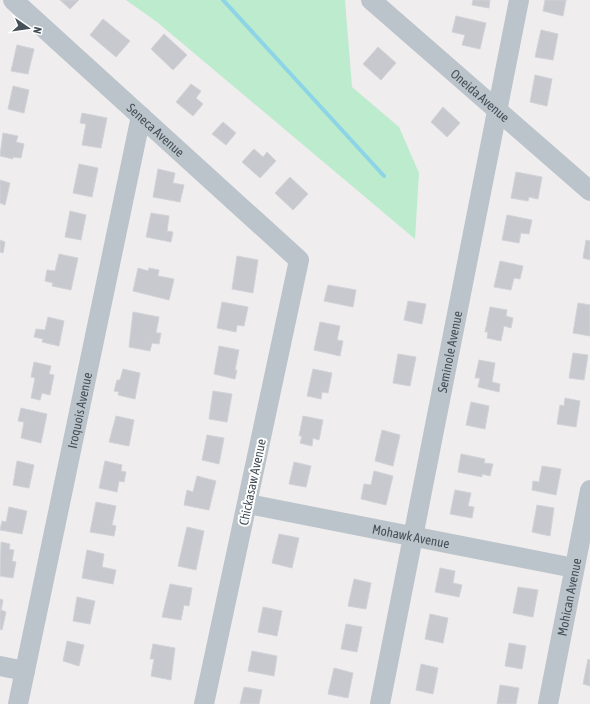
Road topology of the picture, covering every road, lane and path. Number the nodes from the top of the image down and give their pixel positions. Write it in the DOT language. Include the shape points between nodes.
graph roads {
  1 [pos="13,0"];
  2 [pos="371,0"];
  3 [pos="519,0"];
  4 [pos="496,111"];
  5 [pos="141,116"];
  6 [pos="590,191"];
  7 [pos="299,260"];
  8 [pos="590,490"];
  9 [pos="248,504"];
  10 [pos="413,536"];
  11 [pos="574,568"];
  12 [pos="0,666"];
  13 [pos="25,671"];
  14 [pos="18,704"];
  15 [pos="204,704"];
  16 [pos="380,704"];
  17 [pos="548,704"];
  1 -- 5 [label="street, Seneca Avenue"];
  2 -- 4 [label="street, Oneida Avenue"];
  3 -- 4 [label="street, Seminole Avenue"];
  4 -- 6 [label="street, Oneida Avenue"];
  4 -- 10 [label="street, Seminole Avenue"];
  5 -- 7 [label="street, Seneca Avenue"];
  5 -- 13 [label="street, Iroquois Avenue"];
  7 -- 9 [label="street, Chickasaw Avenue"];
  8 -- 11 [label="street, Mohican Avenue"];
  9 -- 10 [label="street, Mohawk Avenue"];
  9 -- 15 [label="street, Chickasaw Avenue"];
  10 -- 11 [label="street, Mohawk Avenue"];
  10 -- 16 [label="street, Seminole Avenue"];
  11 -- 17 [label="street, Mohican Avenue"];
  12 -- 13 [label="street"];
  13 -- 14 [label="street, Iroquois Avenue"];
}
